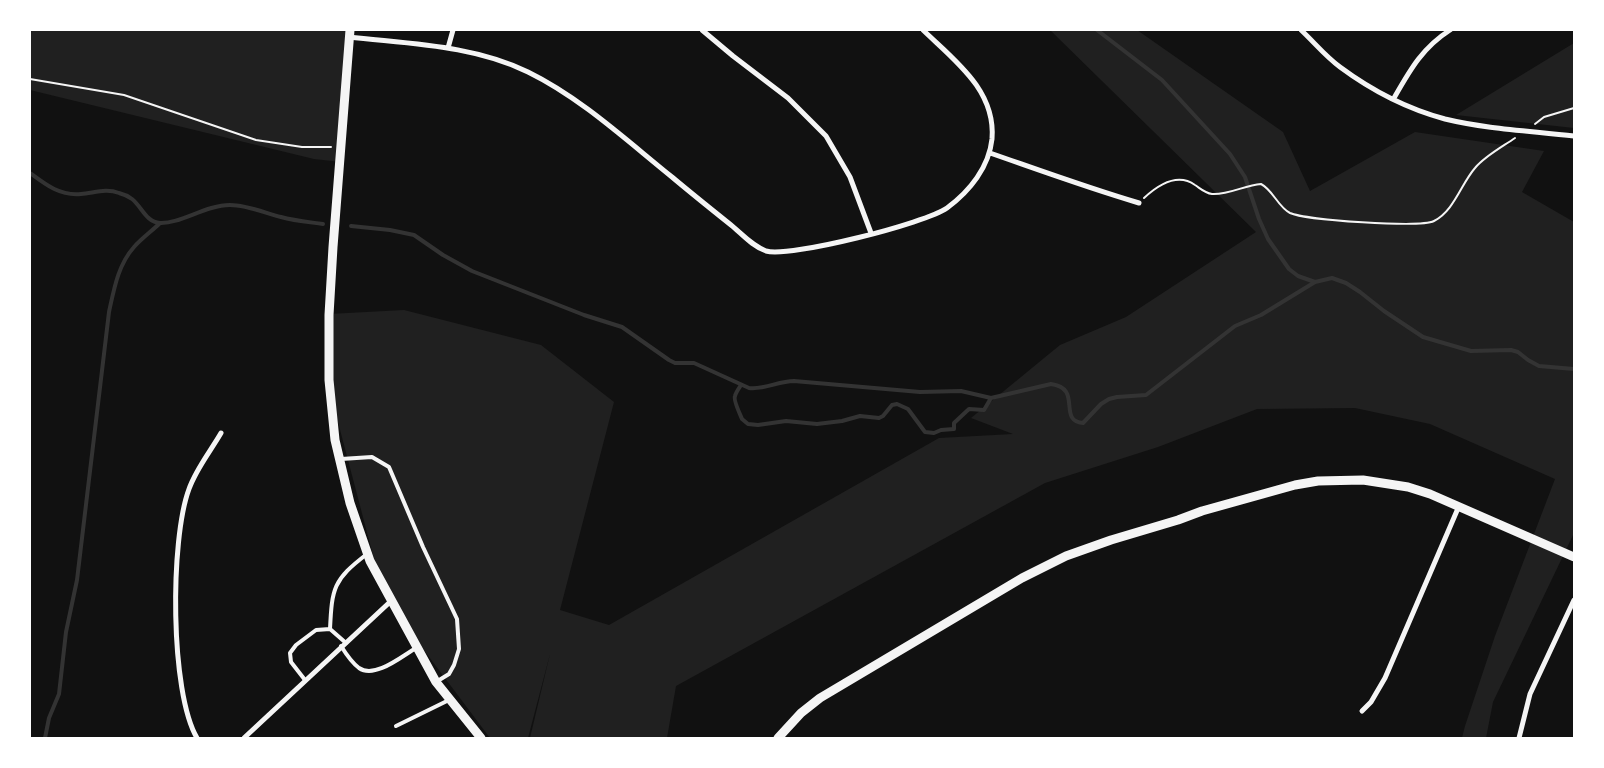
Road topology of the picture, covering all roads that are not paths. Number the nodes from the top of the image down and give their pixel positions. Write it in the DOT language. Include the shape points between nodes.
graph roads {
  1 [pos="453,30"];
  2 [pos="702,30"];
  3 [pos="923,30"];
  4 [pos="1301,30"];
  5 [pos="1450,30"];
  6 [pos="349,33"];
  7 [pos="448,48"];
  8 [pos="1394,98"];
  9 [pos="1574,136"];
  10 [pos="990,153"];
  11 [pos="1139,203"];
  12 [pos="870,233"];
  13 [pos="221,433"];
  14 [pos="339,459"];
  15 [pos="1459,506"];
  16 [pos="367,554"];
  17 [pos="1574,557"];
  18 [pos="1574,600"];
  19 [pos="391,601"];
  20 [pos="330,629"];
  21 [pos="343,644"];
  22 [pos="416,648"];
  23 [pos="305,680"];
  24 [pos="436,682"];
  25 [pos="449,700"];
  26 [pos="1362,711"];
  27 [pos="396,726"];
  28 [pos="197,738"];
  29 [pos="244,738"];
  30 [pos="481,738"];
  31 [pos="778,738"];
  32 [pos="1519,738"];
  1 -- 7 [label="street"];
  2 -- 12 [label="street" via="788,98 826,136 850,177"];
  3 -- 10 [label="street" via="955,58 977,86 990,116"];
  4 -- 8 [label="street" via="1339,66"];
  5 -- 8 [label="street" via="1424,50"];
  6 -- 7 [label="street"];
  6 -- 14 [label="street" via="328,347"];
  7 -- 12 [label="street" via="509,64 560,91 608,125 752,244 768,252 812,248"];
  8 -- 9 [label="street" via="1446,119"];
  10 -- 11 [label="street"];
  10 -- 12 [label="street" via="970,187 946,209 931,217"];
  13 -- 28 [label="street" via="189,489 178,539 176,614 181,682"];
  14 -- 16 [label="street"];
  14 -- 24 [label="lane" via="372,457 389,467 422,547 457,619 459,649 454,665 449,674"];
  15 -- 17 [label="street"];
  15 -- 26 [label="street" via="1385,678"];
  15 -- 31 [label="street" via="1400,486 1363,480 1318,481 1202,511 1110,540 1044,566 932,631 820,698"];
  16 -- 19 [label="street"];
  16 -- 20 [label="lane" via="347,569 338,582"];
  18 -- 32 [label="street" via="1530,694"];
  19 -- 21 [label="street"];
  19 -- 22 [label="street"];
  20 -- 21 [label="lane"];
  20 -- 23 [label="lane" via="316,630 296,645 290,654 291,662"];
  21 -- 22 [label="lane" via="352,662 361,670 371,672"];
  21 -- 23 [label="street"];
  22 -- 24 [label="street"];
  23 -- 29 [label="street"];
  24 -- 25 [label="street"];
  25 -- 27 [label="lane"];
  25 -- 30 [label="street"];
}
